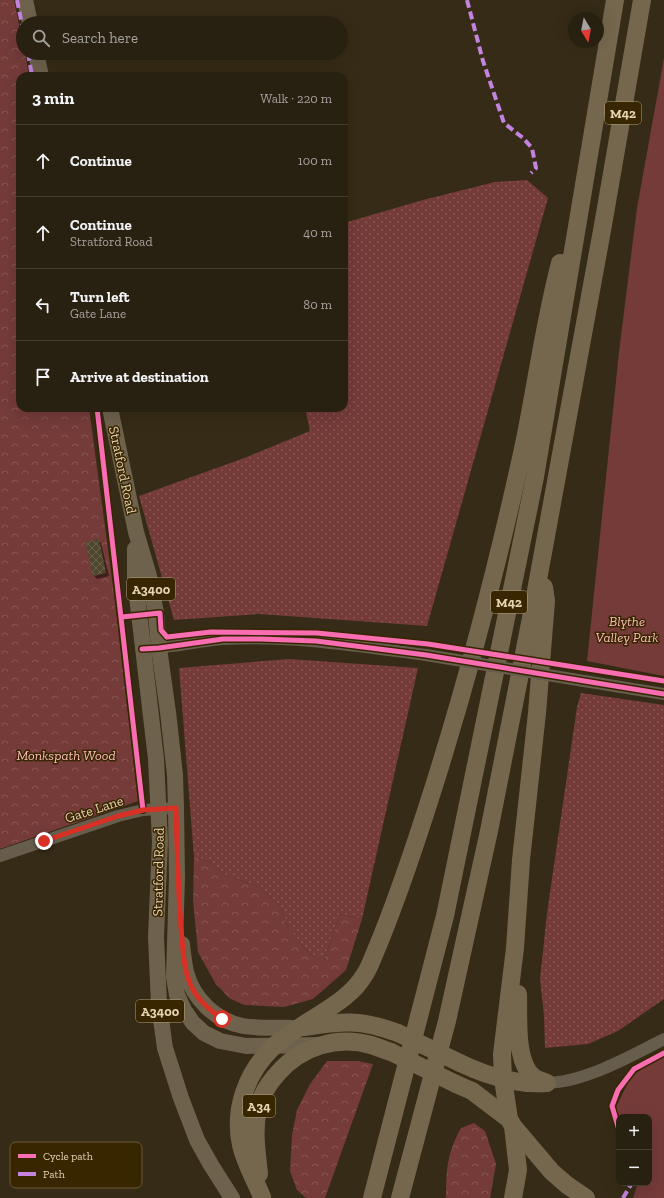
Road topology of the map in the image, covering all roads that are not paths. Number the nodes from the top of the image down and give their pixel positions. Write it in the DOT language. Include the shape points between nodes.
graph roads {
  1 [pos="25,0"];
  2 [pos="615,0"];
  3 [pos="642,0"];
  4 [pos="28,16"];
  5 [pos="37,60"];
  6 [pos="39,72"];
  7 [pos="591,144"];
  8 [pos="111,412"];
  9 [pos="136,532"];
  10 [pos="540,566"];
  11 [pos="142,648"];
  12 [pos="159,648"];
  13 [pos="664,694"];
  14 [pos="176,808"];
  15 [pos="158,809"];
  16 [pos="0,856"];
  17 [pos="177,877"];
  18 [pos="515,948"];
  19 [pos="299,1028"];
  20 [pos="664,1038"];
  21 [pos="321,1045"];
  22 [pos="274,1046"];
  23 [pos="503,1078"];
  24 [pos="547,1083"];
  25 [pos="511,1123"];
  26 [pos="232,1198"];
  27 [pos="262,1198"];
  28 [pos="372,1198"];
  29 [pos="400,1198"];
  30 [pos="513,1198"];
  31 [pos="586,1198"];
  1 -- 4 [label="main road"];
  2 -- 7 [label="highway, M42"];
  3 -- 10 [label="highway, M42"];
  5 -- 6 [label="main road"];
  7 -- 19 [label="highway" via="552,294 523,449 476,646 418,836 365,974 348,995"];
  7 -- 28 [label="highway, M42" via="535,477 445,916"];
  8 -- 9 [label="main road, Stratford Road / A3400"];
  9 -- 11 [label="main road, Stratford Road / A3400" via="135,579"];
  9 -- 12 [label="main road, Stratford Road / A3400" via="149,576"];
  10 -- 18 [label="highway" via="546,602"];
  10 -- 29 [label="highway, M42" via="481,869 447,1021"];
  11 -- 12 [label="street"];
  11 -- 15 [label="main road, Stratford Road / A3400" via="156,759"];
  12 -- 13 [label="street, bridge" via="223,639 316,641 426,655"];
  12 -- 14 [label="main road, Stratford Road / A3400" via="175,775"];
  14 -- 15 [label="street, Gate Lane"];
  14 -- 17 [label="main road, Stratford Road / A3400"];
  15 -- 16 [label="street, Gate Lane" via="118,816"];
  15 -- 26 [label="main road, Stratford Road / A3400" via="160,841 156,937 159,1004 165,1048 197,1140"];
  17 -- 19 [label="main road" via="186,972 198,998 211,1011 232,1023 244,1026"];
  17 -- 22 [label="main road, Stratford Road / A3400" via="174,977 177,994 184,1010 204,1033 220,1041 246,1046"];
  18 -- 23 [label="highway" via="502,1054"];
  18 -- 24 [label="highway" via="523,1060 535,1078"];
  19 -- 22 [label="highway"];
  19 -- 23 [label="highway, bridge" via="339,1022 379,1026 472,1069"];
  20 -- 24 [label="street" via="626,1059 581,1076"];
  21 -- 22 [label="main road, Stratford Road / A3400"];
  21 -- 25 [label="highway, A34, bridge" via="357,1042 391,1052 472,1091"];
  21 -- 27 [label="highway, A34" via="298,1055 285,1065 261,1100 256,1129"];
  22 -- 27 [label="highway" via="255,1070 247,1086 239,1114 238,1128 242,1148"];
  23 -- 24 [label="highway"];
  23 -- 25 [label="highway"];
  25 -- 30 [label="highway" via="518,1170"];
  25 -- 31 [label="highway, A34" via="552,1172"];
}
